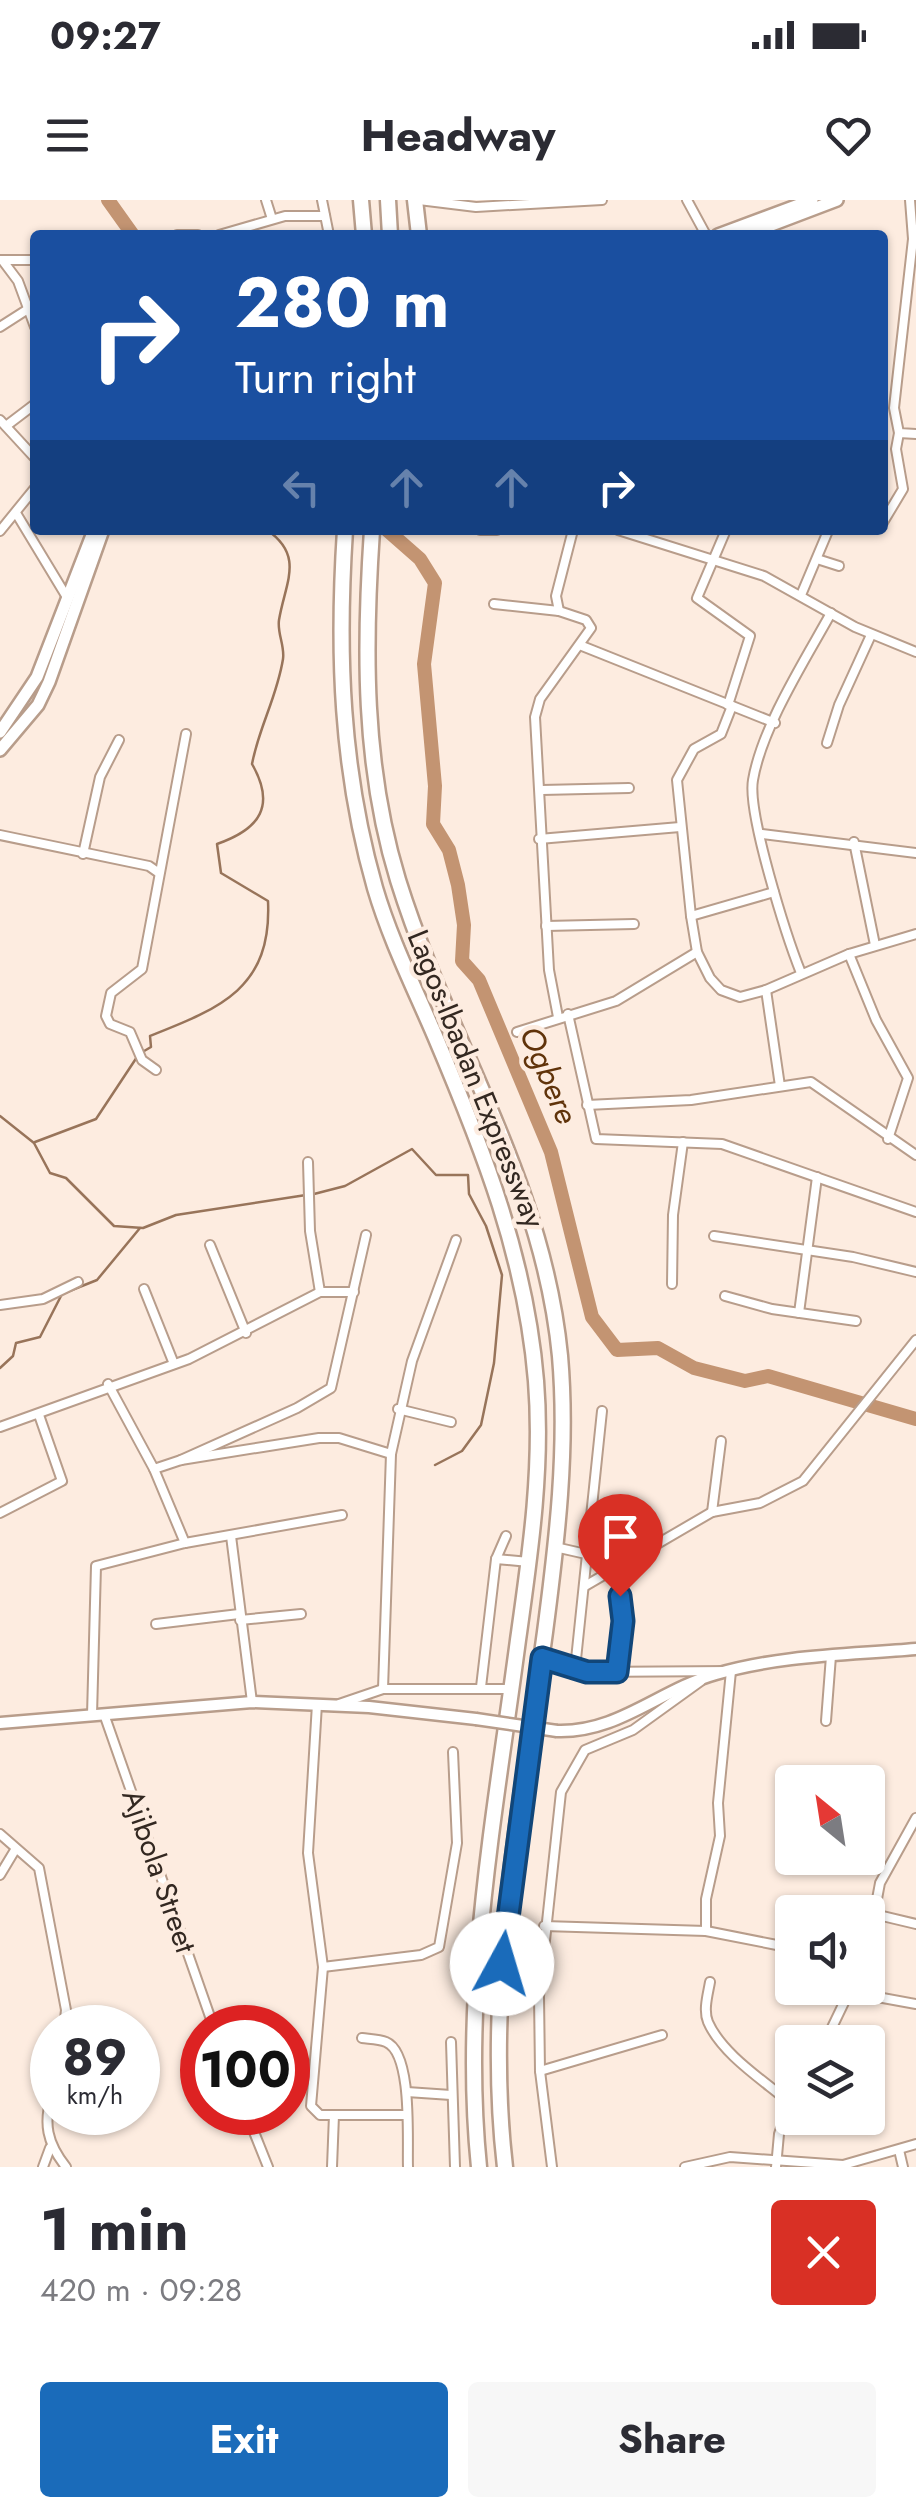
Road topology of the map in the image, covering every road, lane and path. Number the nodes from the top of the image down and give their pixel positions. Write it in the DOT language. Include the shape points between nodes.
graph roads {
  1 [pos="266,200"];
  2 [pos="322,200"];
  3 [pos="361,200"];
  4 [pos="388,200"];
  5 [pos="424,200"];
  6 [pos="602,200"];
  7 [pos="687,200"];
  8 [pos="812,200"];
  9 [pos="838,200"];
  10 [pos="910,200"];
  11 [pos="325,216"];
  12 [pos="272,219"];
  13 [pos="236,230"];
  14 [pos="328,230"];
  15 [pos="364,230"];
  16 [pos="390,230"];
  17 [pos="420,230"];
  18 [pos="703,230"];
  19 [pos="737,230"];
  20 [pos="758,230"];
  21 [pos="1,260"];
  22 [pos="30,260"];
  23 [pos="30,263"];
  24 [pos="14,274"];
  25 [pos="28,309"];
  26 [pos="30,314"];
  27 [pos="0,328"];
  28 [pos="30,407"];
  29 [pos="3,423"];
  30 [pos="899,434"];
  31 [pos="916,434"];
  32 [pos="30,453"];
  33 [pos="903,489"];
  34 [pos="916,489"];
  35 [pos="30,495"];
  36 [pos="16,513"];
  37 [pos="888,514"];
  38 [pos="0,530"];
  39 [pos="92,535"];
  40 [pos="101,535"];
  41 [pos="345,535"];
  42 [pos="372,535"];
  43 [pos="572,535"];
  44 [pos="636,535"];
  45 [pos="724,535"];
  46 [pos="826,535"];
  47 [pos="716,558"];
  48 [pos="817,559"];
  49 [pos="839,566"];
  50 [pos="800,596"];
  51 [pos="69,600"];
  52 [pos="494,604"];
  53 [pos="559,612"];
  54 [pos="831,612"];
  55 [pos="68,619"];
  56 [pos="872,634"];
  57 [pos="582,646"];
  58 [pos="916,652"];
  59 [pos="730,706"];
  60 [pos="775,723"];
  61 [pos="0,732"];
  62 [pos="186,734"];
  63 [pos="119,740"];
  64 [pos="827,743"];
  65 [pos="0,750"];
  66 [pos="630,788"];
  67 [pos="542,790"];
  68 [pos="680,827"];
  69 [pos="762,834"];
  70 [pos="0,835"];
  71 [pos="539,838"];
  72 [pos="854,842"];
  73 [pos="916,853"];
  74 [pos="83,854"];
  75 [pos="160,862"];
  76 [pos="149,866"];
  77 [pos="159,873"];
  78 [pos="774,892"];
  79 [pos="691,916"];
  80 [pos="634,924"];
  81 [pos="546,926"];
  82 [pos="916,934"];
  83 [pos="875,945"];
  84 [pos="698,952"];
  85 [pos="849,954"];
  86 [pos="801,973"];
  87 [pos="766,990"];
  88 [pos="568,1014"];
  89 [pos="558,1017"];
  90 [pos="517,1032"];
  91 [pos="156,1070"];
  92 [pos="780,1086"];
  93 [pos="587,1105"];
  94 [pos="888,1139"];
  95 [pos="683,1142"];
  96 [pos="916,1154"];
  97 [pos="308,1162"];
  98 [pos="817,1177"];
  99 [pos="916,1212"];
  100 [pos="366,1235"];
  101 [pos="714,1236"];
  102 [pos="456,1240"];
  103 [pos="210,1245"];
  104 [pos="810,1250"];
  105 [pos="916,1272"];
  106 [pos="78,1282"];
  107 [pos="672,1284"];
  108 [pos="144,1289"];
  109 [pos="320,1292"];
  110 [pos="354,1292"];
  111 [pos="725,1296"];
  112 [pos="0,1305"];
  113 [pos="799,1313"];
  114 [pos="856,1321"];
  115 [pos="246,1334"];
  116 [pos="916,1340"];
  117 [pos="174,1364"];
  118 [pos="108,1384"];
  119 [pos="398,1409"];
  120 [pos="602,1411"];
  121 [pos="39,1415"];
  122 [pos="450,1422"];
  123 [pos="0,1427"];
  124 [pos="722,1441"];
  125 [pos="391,1454"];
  126 [pos="181,1460"];
  127 [pos="154,1469"];
  128 [pos="712,1512"];
  129 [pos="0,1513"];
  130 [pos="342,1515"];
  131 [pos="231,1536"];
  132 [pos="506,1536"];
  133 [pos="184,1543"];
  134 [pos="555,1547"];
  135 [pos="586,1554"];
  136 [pos="496,1559"];
  137 [pos="529,1562"];
  138 [pos="617,1570"];
  139 [pos="585,1586"];
  140 [pos="301,1614"];
  141 [pos="239,1617"];
  142 [pos="156,1624"];
  143 [pos="916,1649"];
  144 [pos="831,1656"];
  145 [pos="542,1658"];
  146 [pos="575,1669"];
  147 [pos="731,1670"];
  148 [pos="617,1672"];
  149 [pos="704,1678"];
  150 [pos="481,1687"];
  151 [pos="512,1689"];
  152 [pos="384,1690"];
  153 [pos="252,1702"];
  154 [pos="317,1704"];
  155 [pos="336,1705"];
  156 [pos="98,1715"];
  157 [pos="826,1721"];
  158 [pos="0,1724"];
  159 [pos="453,1752"];
  160 [pos="916,1818"];
  161 [pos="0,1834"];
  162 [pos="15,1850"];
  163 [pos="0,1875"];
  164 [pos="879,1895"];
  165 [pos="885,1917"];
  166 [pos="916,1924"];
  167 [pos="544,1926"];
  168 [pos="706,1932"];
  169 [pos="775,1945"];
  170 [pos="323,1966"];
  171 [pos="710,1982"];
  172 [pos="885,1997"];
  173 [pos="916,2004"];
  174 [pos="65,2005"];
  175 [pos="205,2005"];
  176 [pos="662,2035"];
  177 [pos="362,2038"];
  178 [pos="451,2042"];
  179 [pos="540,2071"];
  180 [pos="775,2087"];
  181 [pos="406,2092"];
  182 [pos="452,2095"];
  183 [pos="334,2115"];
  184 [pos="406,2115"];
  185 [pos="48,2135"];
  186 [pos="255,2135"];
  187 [pos="783,2135"];
  188 [pos="916,2144"];
  189 [pos="50,2148"];
  190 [pos="898,2150"];
  191 [pos="776,2163"];
  192 [pos="42,2167"];
  193 [pos="66,2167"];
  194 [pos="268,2167"];
  195 [pos="332,2167"];
  196 [pos="408,2167"];
  197 [pos="456,2167"];
  198 [pos="480,2167"];
  199 [pos="506,2167"];
  200 [pos="552,2167"];
  201 [pos="684,2167"];
  202 [pos="904,2167"];
  1 -- 12 [label="street"];
  2 -- 11 [label="street"];
  3 -- 15 [label="highway"];
  4 -- 16 [label="highway"];
  5 -- 6 [label="street" via="476,207"];
  5 -- 17 [label="highway"];
  7 -- 18 [label="street"];
  8 -- 19 [label="main road"];
  9 -- 20 [label="main road"];
  10 -- 30 [label="street" via="913,239 894,408"];
  11 -- 12 [label="street"];
  11 -- 14 [label="street"];
  12 -- 13 [label="street"];
  21 -- 22 [label="street"];
  21 -- 24 [label="street"];
  23 -- 24 [label="street"];
  24 -- 25 [label="street"];
  25 -- 26 [label="street"];
  25 -- 27 [label="street"];
  28 -- 29 [label="street"];
  29 -- 32 [label="street"];
  30 -- 31 [label="street"];
  30 -- 33 [label="street"];
  33 -- 34 [label="street"];
  33 -- 37 [label="street"];
  35 -- 36 [label="street"];
  36 -- 38 [label="street"];
  36 -- 51 [label="street"];
  39 -- 51 [label="main road"];
  40 -- 55 [label="main road"];
  41 -- 137 [label="highway, Lagos-Ibadan Expressway" via="340,688 356,809 388,928 507,1219 526,1301 538,1418"];
  42 -- 134 [label="highway, Lagos-Ibadan Expressway" via="367,703 386,830 413,923 506,1140 548,1273 563,1417"];
  43 -- 53 [label="street" via="556,596"];
  44 -- 47 [label="street"];
  45 -- 47 [label="street"];
  46 -- 48 [label="street"];
  47 -- 50 [label="street"];
  47 -- 59 [label="street" via="698,602 750,636"];
  48 -- 49 [label="street"];
  48 -- 50 [label="street"];
  50 -- 54 [label="street"];
  51 -- 55 [label="main road"];
  52 -- 53 [label="street"];
  53 -- 57 [label="street" via="590,624"];
  54 -- 56 [label="street"];
  54 -- 60 [label="street"];
  55 -- 61 [label="main road"];
  55 -- 65 [label="main road" via="38,705"];
  56 -- 58 [label="street"];
  56 -- 64 [label="street"];
  57 -- 59 [label="street"];
  57 -- 67 [label="street" via="536,709"];
  59 -- 60 [label="street"];
  59 -- 68 [label="street" via="721,734 694,749 678,775"];
  60 -- 69 [label="street" via="753,776"];
  62 -- 75 [label="street"];
  63 -- 74 [label="street" via="100,777"];
  66 -- 67 [label="street"];
  67 -- 71 [label="street"];
  68 -- 71 [label="street"];
  68 -- 79 [label="street"];
  69 -- 72 [label="street"];
  69 -- 78 [label="street"];
  70 -- 74 [label="street"];
  71 -- 81 [label="street"];
  72 -- 73 [label="street"];
  72 -- 83 [label="street"];
  74 -- 76 [label="street"];
  75 -- 76 [label="street"];
  75 -- 77 [label="street"];
  76 -- 77 [label="street"];
  77 -- 91 [label="street" via="142,968 110,993 106,1016 130,1032 142,1060"];
  78 -- 79 [label="street"];
  78 -- 86 [label="street"];
  79 -- 84 [label="street"];
  80 -- 81 [label="street"];
  81 -- 89 [label="street"];
  82 -- 83 [label="street"];
  83 -- 85 [label="street"];
  84 -- 87 [label="street" via="710,978 729,995"];
  84 -- 88 [label="street" via="616,1001"];
  85 -- 86 [label="street"];
  85 -- 94 [label="street" via="908,1078"];
  86 -- 87 [label="street"];
  87 -- 92 [label="street"];
  88 -- 89 [label="street"];
  88 -- 93 [label="street"];
  89 -- 90 [label="street"];
  92 -- 93 [label="street" via="691,1100"];
  92 -- 94 [label="street" via="821,1087"];
  93 -- 95 [label="street" via="596,1139"];
  94 -- 96 [label="street"];
  95 -- 98 [label="street" via="722,1144"];
  95 -- 107 [label="street"];
  97 -- 109 [label="street"];
  98 -- 99 [label="street"];
  98 -- 104 [label="street"];
  100 -- 110 [label="street"];
  101 -- 104 [label="street"];
  102 -- 119 [label="street"];
  103 -- 115 [label="street"];
  104 -- 105 [label="street"];
  104 -- 113 [label="street"];
  106 -- 112 [label="street" via="43,1299"];
  108 -- 117 [label="street"];
  109 -- 110 [label="street"];
  109 -- 115 [label="street"];
  110 -- 126 [label="street" via="331,1388"];
  111 -- 113 [label="street"];
  113 -- 114 [label="street"];
  115 -- 117 [label="street"];
  116 -- 128 [label="street" via="816,1468 790,1490"];
  117 -- 118 [label="street"];
  118 -- 121 [label="street"];
  118 -- 127 [label="street"];
  119 -- 122 [label="street"];
  119 -- 125 [label="street"];
  120 -- 135 [label="street"];
  121 -- 123 [label="street"];
  121 -- 129 [label="street" via="62,1481"];
  124 -- 128 [label="street"];
  125 -- 126 [label="street" via="340,1438"];
  125 -- 152 [label="street"];
  126 -- 127 [label="street"];
  127 -- 133 [label="street"];
  128 -- 138 [label="street"];
  130 -- 131 [label="street"];
  131 -- 133 [label="street"];
  131 -- 141 [label="street"];
  132 -- 136 [label="street"];
  133 -- 156 [label="street" via="96,1566"];
  134 -- 135 [label="street"];
  134 -- 145 [label="highway, Lagos-Ibadan Expressway"];
  135 -- 139 [label="street"];
  136 -- 137 [label="street"];
  136 -- 150 [label="street"];
  137 -- 151 [label="highway, Lagos-Ibadan Expressway"];
  138 -- 139 [label="street"];
  138 -- 148 [label="street" via="623,1621"];
  139 -- 146 [label="street"];
  140 -- 141 [label="street"];
  141 -- 142 [label="street"];
  141 -- 153 [label="street"];
  143 -- 144 [label="main road"];
  144 -- 147 [label="main road"];
  144 -- 157 [label="street"];
  145 -- 146 [label="street"];
  145 -- 199 [label="highway, Lagos-Ibadan Expressway" via="500,1993"];
  146 -- 148 [label="street"];
  147 -- 148 [label="street"];
  147 -- 149 [label="main road"];
  147 -- 168 [label="street"];
  149 -- 155 [label="main road, bridge" via="606,1726 556,1731"];
  149 -- 167 [label="street" via="667,1709 575,1761 561,1792"];
  150 -- 151 [label="street"];
  150 -- 152 [label="street"];
  151 -- 198 [label="highway, Lagos-Ibadan Expressway" via="473,2000"];
  152 -- 155 [label="street"];
  153 -- 154 [label="main road"];
  153 -- 156 [label="main road"];
  154 -- 155 [label="main road"];
  154 -- 170 [label="street" via="308,1853"];
  156 -- 158 [label="main road"];
  156 -- 175 [label="street, Ajibola Street"];
  159 -- 170 [label="street" via="457,1842 438,1947 421,1955"];
  160 -- 164 [label="street"];
  161 -- 162 [label="street"];
  162 -- 163 [label="street"];
  162 -- 174 [label="street" via="39,1868"];
  165 -- 166 [label="street"];
  167 -- 168 [label="street"];
  167 -- 179 [label="street"];
  168 -- 169 [label="street"];
  170 -- 183 [label="street" via="311,2106 320,2115"];
  171 -- 180 [label="street" via="708,2022 746,2066"];
  172 -- 173 [label="street"];
  176 -- 179 [label="street"];
  177 -- 181 [label="street" via="396,2050"];
  178 -- 182 [label="street"];
  179 -- 200 [label="street"];
  181 -- 182 [label="street"];
  181 -- 184 [label="street"];
  182 -- 197 [label="street"];
  183 -- 184 [label="street"];
  183 -- 195 [label="street"];
  184 -- 196 [label="street"];
  185 -- 189 [label="street"];
  186 -- 194 [label="street"];
  187 -- 191 [label="street"];
  188 -- 190 [label="street"];
  189 -- 192 [label="street"];
  189 -- 193 [label="street"];
  190 -- 191 [label="street" via="844,2164"];
  190 -- 202 [label="street"];
  191 -- 201 [label="street" via="730,2157"];
}
